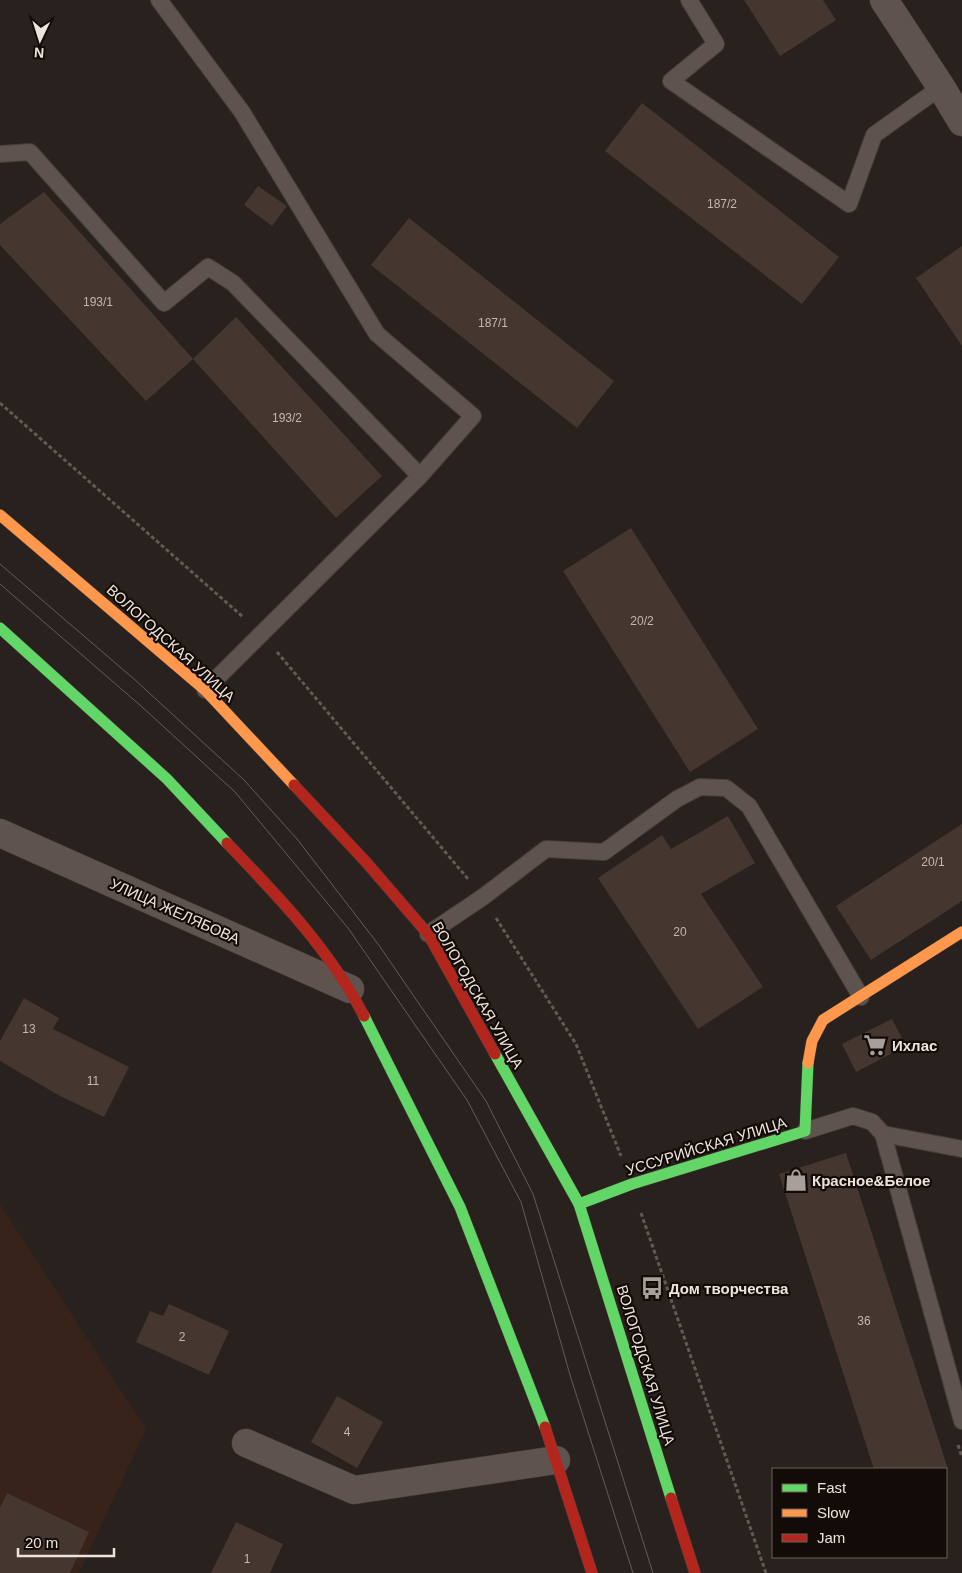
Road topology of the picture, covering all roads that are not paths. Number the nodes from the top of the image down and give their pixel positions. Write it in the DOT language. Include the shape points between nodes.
graph roads {
  1 [pos="159,0"];
  2 [pos="689,0"];
  3 [pos="884,0"];
  4 [pos="942,87"];
  5 [pos="962,122"];
  6 [pos="0,154"];
  7 [pos="420,476"];
  8 [pos="0,515"];
  9 [pos="0,628"];
  10 [pos="205,690"];
  11 [pos="0,833"];
  12 [pos="962,932"];
  13 [pos="428,934"];
  14 [pos="350,989"];
  15 [pos="861,997"];
  16 [pos="805,1131"];
  17 [pos="883,1134"];
  18 [pos="962,1149"];
  19 [pos="580,1204"];
  20 [pos="962,1421"];
  21 [pos="246,1443"];
  22 [pos="556,1460"];
  23 [pos="592,1573"];
  24 [pos="695,1573"];
  1 -- 7 [label="lane" via="242,112 377,334 473,416"];
  2 -- 4 [label="lane" via="716,44 671,80 849,204 874,135"];
  3 -- 4 [label="street"];
  4 -- 5 [label="street"];
  6 -- 7 [label="lane" via="30,152 164,303 208,267 233,283"];
  7 -- 10 [label="lane"];
  8 -- 10 [label="main road, ВОЛОГОДСКАЯ УЛИЦА"];
  9 -- 14 [label="main road" via="167,779 288,908"];
  10 -- 13 [label="main road, ВОЛОГОДСКАЯ УЛИЦА" via="366,862"];
  11 -- 14 [label="street, УЛИЦА ЖЕЛЯБОВА"];
  12 -- 15 [label="main road, УССУРИЙСКАЯ УЛИЦА"];
  13 -- 15 [label="lane" via="546,849 604,852 684,795 700,787 726,788 749,806"];
  13 -- 19 [label="main road, ВОЛОГОДСКАЯ УЛИЦА"];
  14 -- 22 [label="main road" via="460,1207"];
  15 -- 16 [label="main road, УССУРИЙСКАЯ УЛИЦА" via="823,1020 812,1041 808,1059"];
  16 -- 17 [label="lane" via="853,1116 872,1122"];
  16 -- 19 [label="main road, УССУРИЙСКАЯ УЛИЦА" via="632,1184"];
  17 -- 18 [label="lane"];
  17 -- 20 [label="lane"];
  19 -- 24 [label="main road, ВОЛОГОДСКАЯ УЛИЦА"];
  21 -- 22 [label="street" via="354,1490"];
  22 -- 23 [label="main road"];
}
